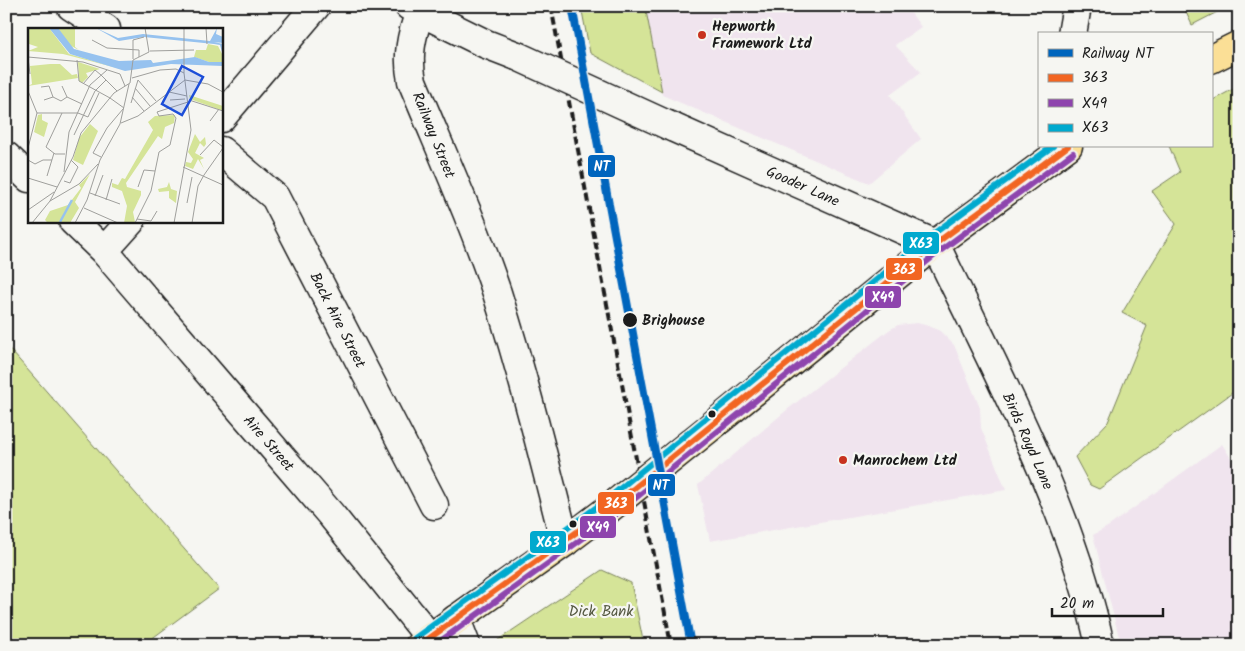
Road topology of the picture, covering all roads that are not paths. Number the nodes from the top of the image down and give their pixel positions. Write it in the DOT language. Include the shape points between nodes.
graph roads {
  1 [pos="71,6"];
  2 [pos="316,6"];
  3 [pos="1077,6"];
  4 [pos="415,9"];
  5 [pos="104,28"];
  6 [pos="1072,32"];
  7 [pos="1239,45"];
  8 [pos="1212,58"];
  9 [pos="222,116"];
  10 [pos="1065,148"];
  11 [pos="222,152"];
  12 [pos="6,156"];
  13 [pos="28,177"];
  14 [pos="75,222"];
  15 [pos="130,222"];
  16 [pos="934,244"];
  17 [pos="104,251"];
  18 [pos="434,505"];
  19 [pos="565,542"];
  20 [pos="456,619"];
  21 [pos="425,641"];
  22 [pos="466,645"];
  23 [pos="1100,645"];
  1 -- 5 [label="street"];
  2 -- 9 [label="street"];
  3 -- 6 [label="street"];
  4 -- 16 [label="street, Gooder Lane, bridge"];
  4 -- 19 [label="street, Railway Street" via="409,52 412,81 496,292"];
  7 -- 8 [label="main road"];
  10 -- 16 [label="main road"];
  11 -- 18 [label="street, Back Aire Street" via="275,197"];
  12 -- 13 [label="street"];
  14 -- 17 [label="street, Aire Street"];
  15 -- 17 [label="street"];
  16 -- 19 [label="main road, bridge"];
  16 -- 23 [label="street, Birds Royd Lane" via="1048,485 1086,591"];
  17 -- 21 [label="street, Aire Street" via="332,516"];
  19 -- 20 [label="main road"];
  20 -- 21 [label="main road"];
  20 -- 22 [label="street"];
}
